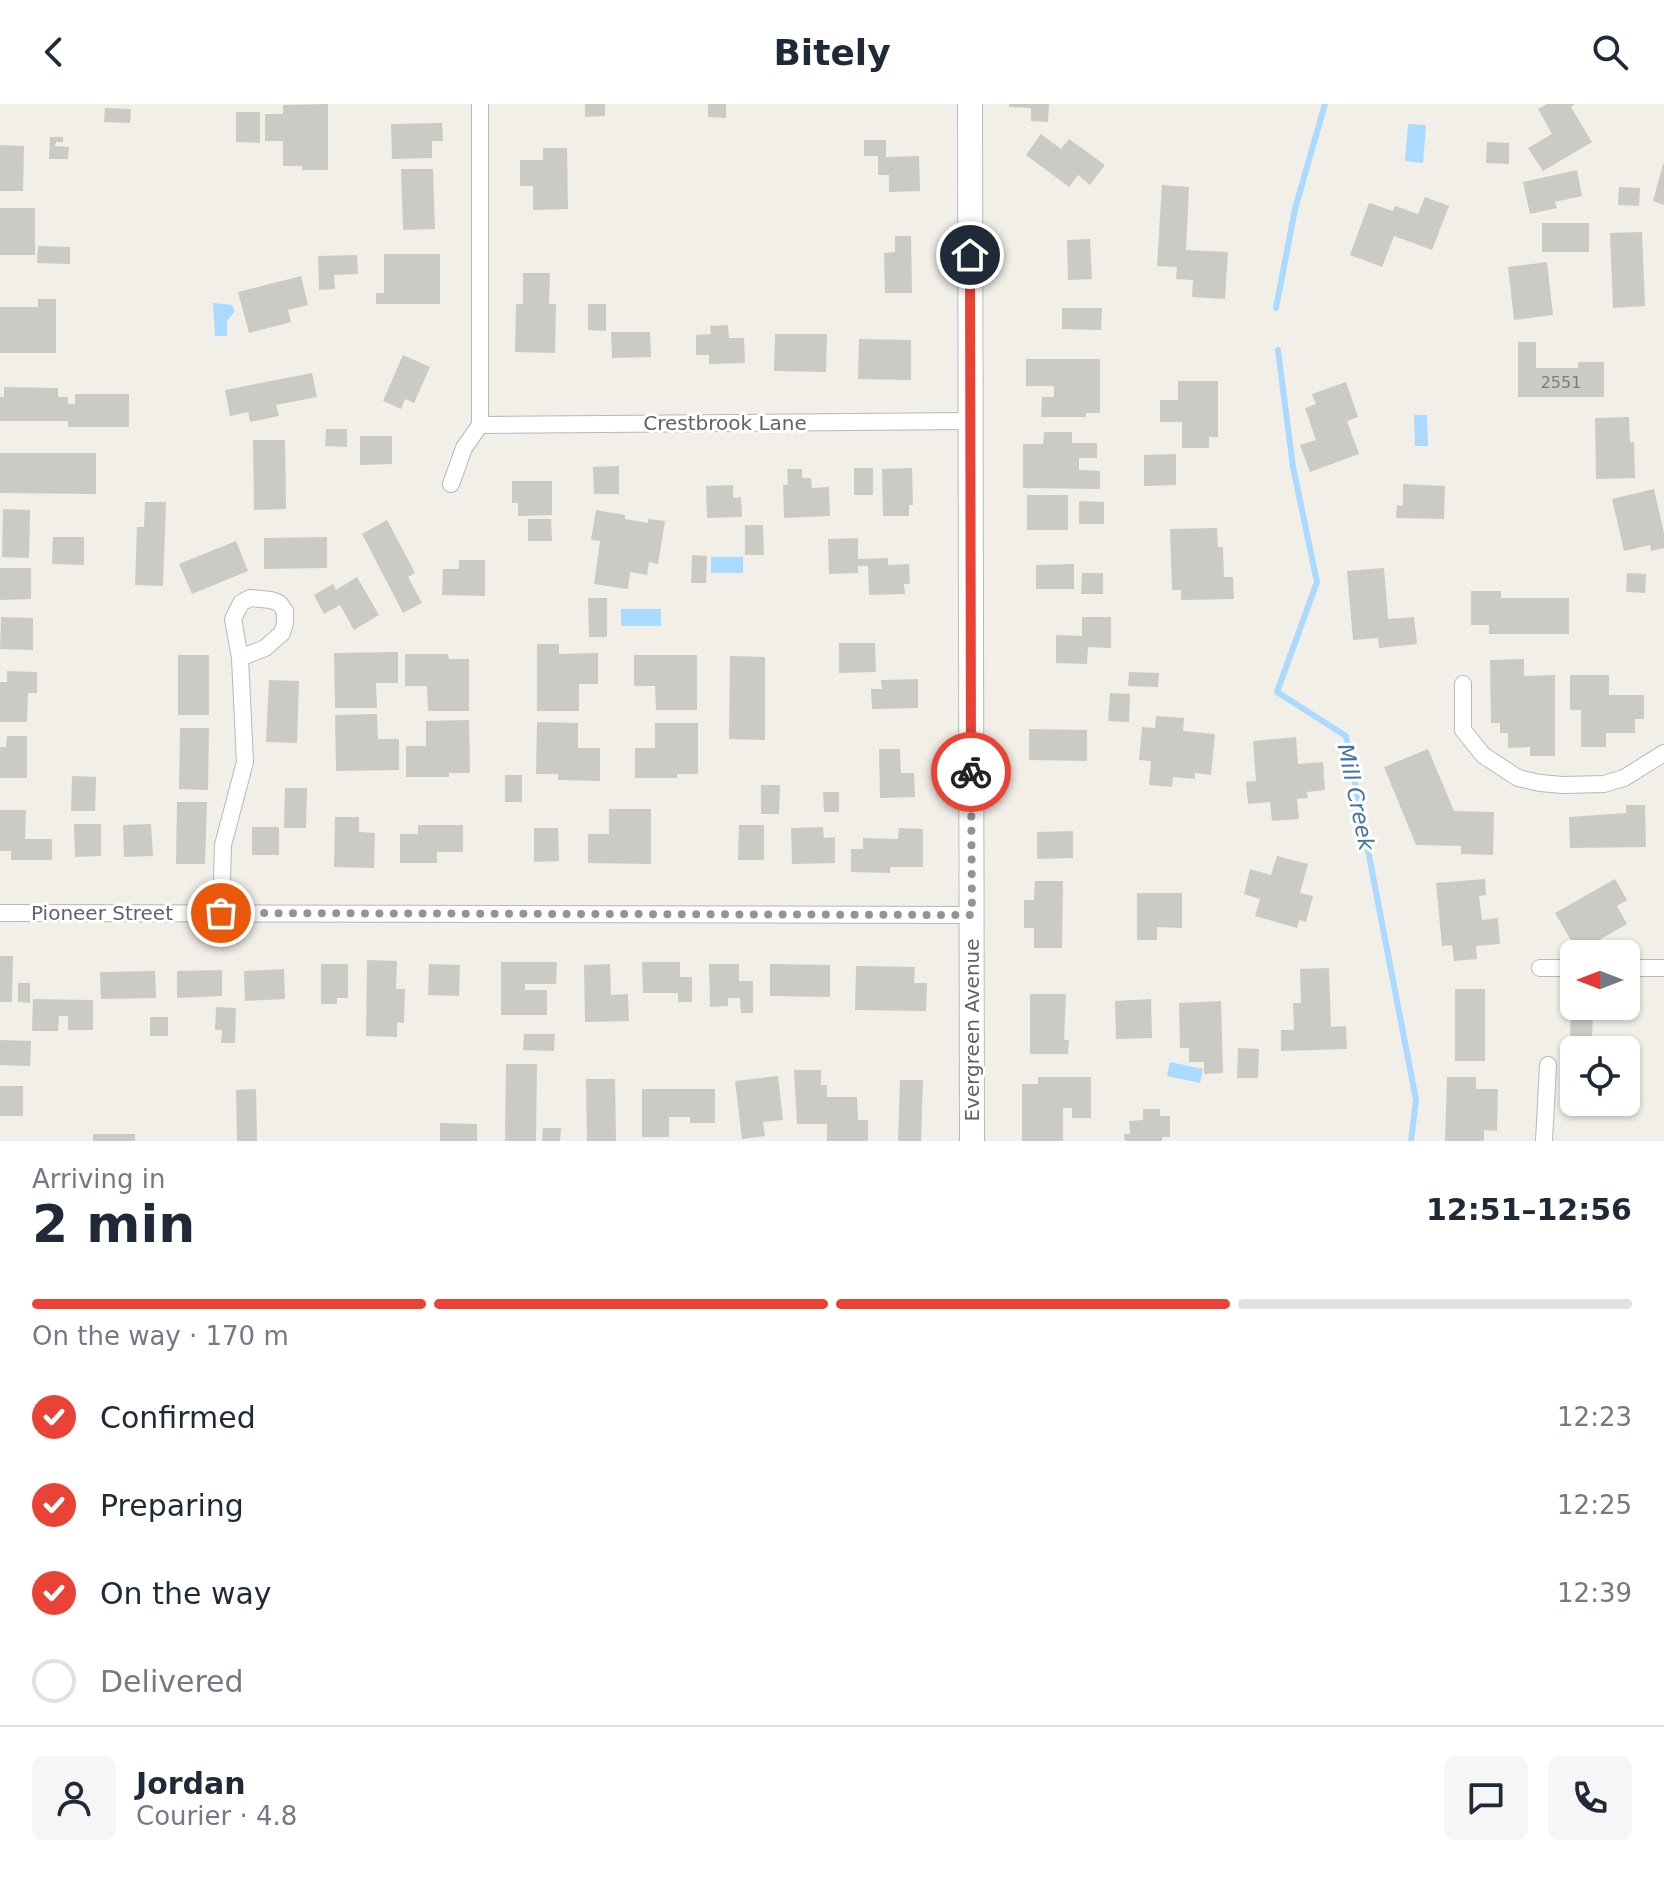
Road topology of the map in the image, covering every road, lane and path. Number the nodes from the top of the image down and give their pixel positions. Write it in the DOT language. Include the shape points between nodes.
graph roads {
  1 [pos="480,104"];
  2 [pos="970,104"];
  3 [pos="971,421"];
  4 [pos="480,425"];
  5 [pos="451,484"];
  6 [pos="240,658"];
  7 [pos="1463,684"];
  8 [pos="1664,753"];
  9 [pos="0,913"];
  10 [pos="221,913"];
  11 [pos="972,915"];
  12 [pos="1540,968"];
  13 [pos="1560,968"];
  14 [pos="1640,968"];
  15 [pos="1664,968"];
  16 [pos="1548,1065"];
  17 [pos="972,1141"];
  18 [pos="1544,1141"];
  1 -- 4 [label="street"];
  2 -- 3 [label="street, Evergreen Avenue"];
  3 -- 4 [label="street, Crestbrook Lane"];
  3 -- 11 [label="street, Evergreen Avenue"];
  4 -- 5 [label="street" via="464,448"];
  6 -- 10 [label="street" via="245,762 223,845"];
  7 -- 8 [label="street" via="1463,730 1483,755 1518,778 1604,784"];
  9 -- 10 [label="street, Pioneer Street"];
  10 -- 11 [label="street, Pioneer Street"];
  11 -- 17 [label="street, Evergreen Avenue"];
  12 -- 13 [label="street"];
  14 -- 15 [label="street"];
  16 -- 18 [label="street"];
}
